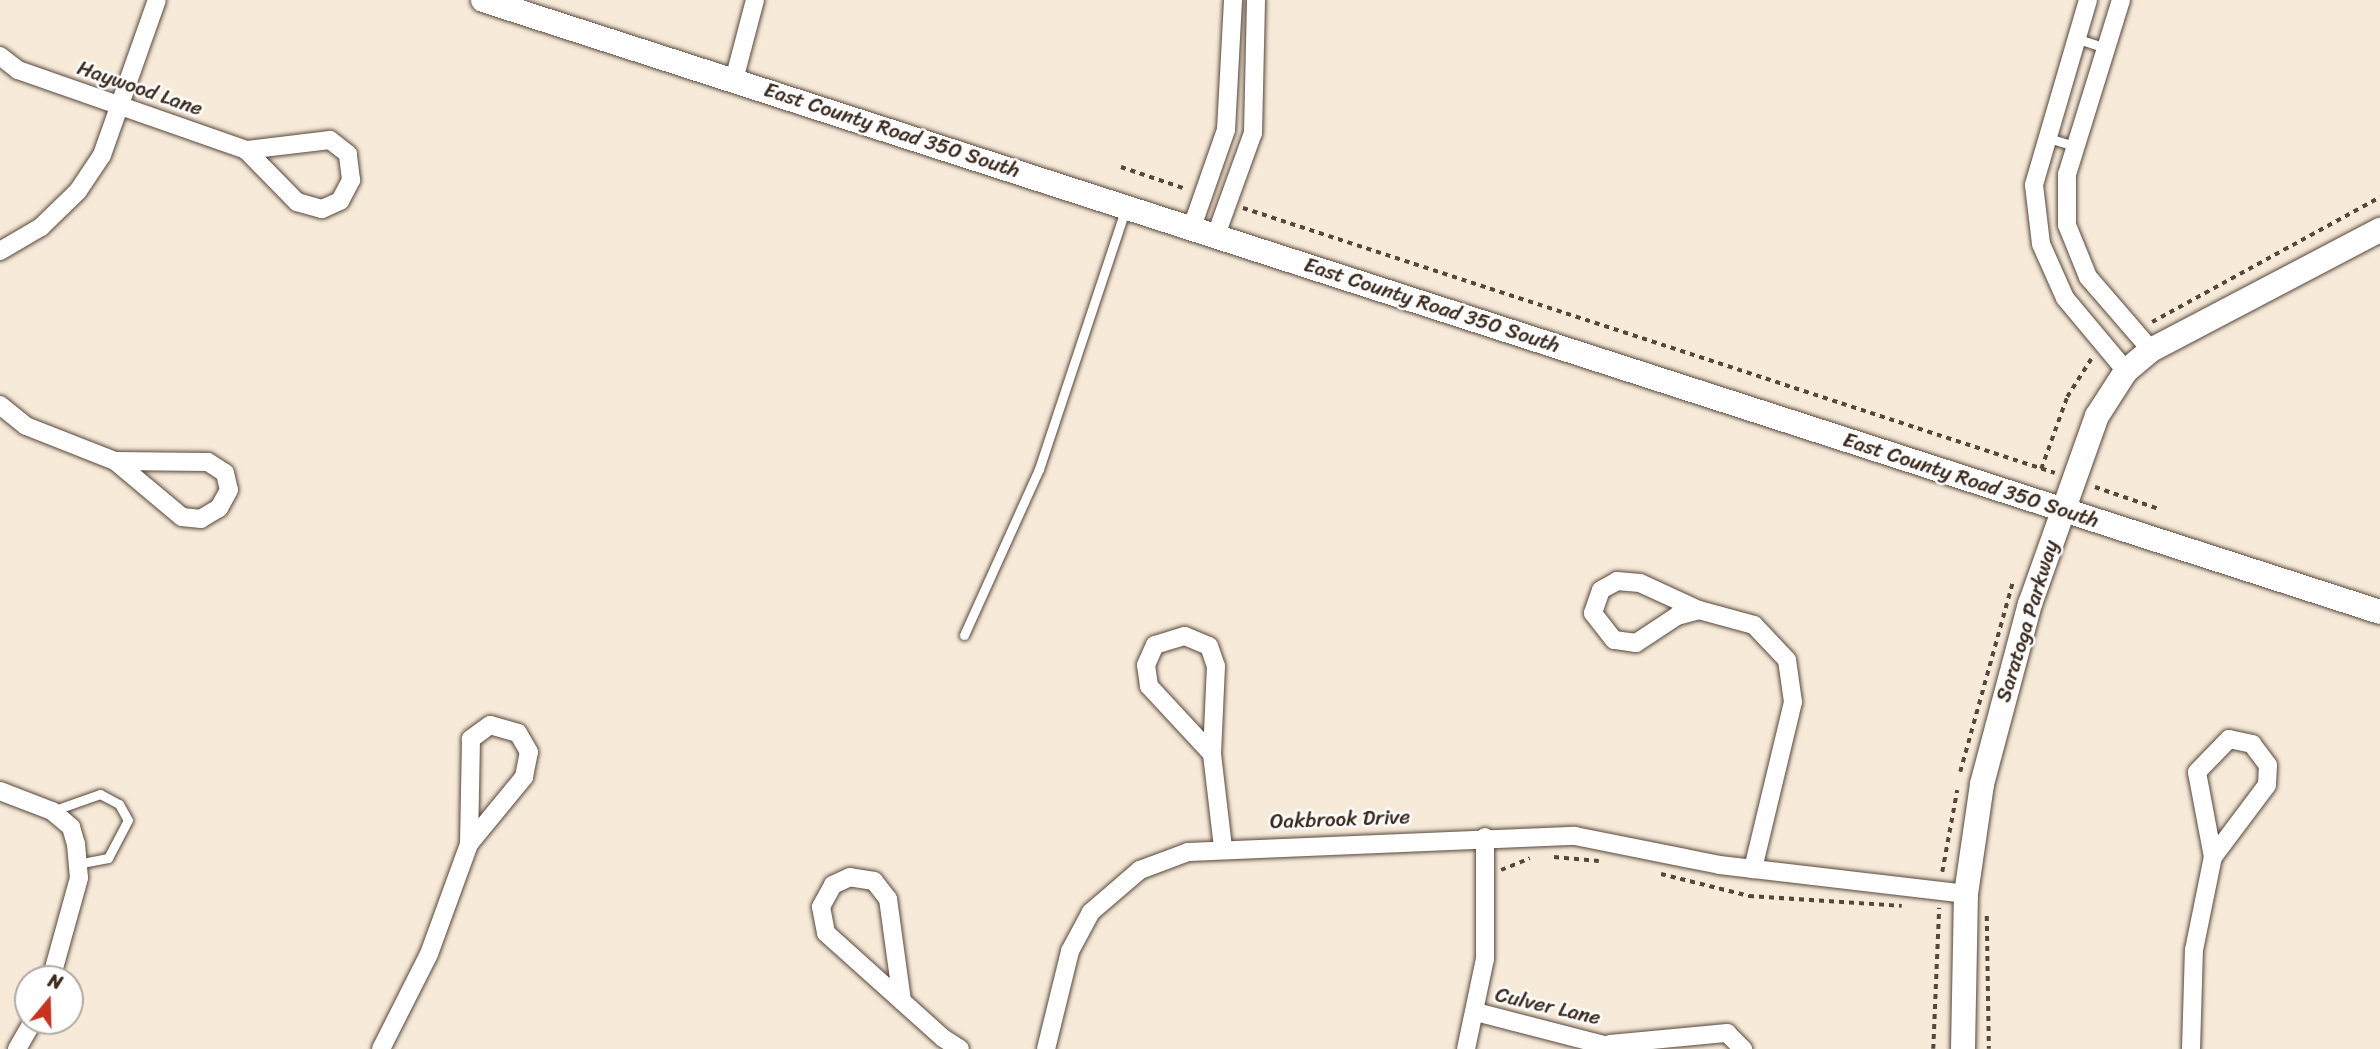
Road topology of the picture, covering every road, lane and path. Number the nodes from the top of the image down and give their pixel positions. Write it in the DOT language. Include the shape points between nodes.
graph roads {
  1 [pos="158,0"];
  2 [pos="482,0"];
  3 [pos="755,0"];
  4 [pos="1233,0"];
  5 [pos="1256,0"];
  6 [pos="2088,0"];
  7 [pos="2121,0"];
  8 [pos="2076,38"];
  9 [pos="2105,48"];
  10 [pos="0,56"];
  11 [pos="9,72"];
  12 [pos="734,80"];
  13 [pos="124,106"];
  14 [pos="2043,137"];
  15 [pos="2074,146"];
  16 [pos="246,150"];
  17 [pos="1121,167"];
  18 [pos="1203,195"];
  19 [pos="1228,204"];
  20 [pos="1126,206"];
  21 [pos="1192,227"];
  22 [pos="2380,230"];
  23 [pos="1216,235"];
  24 [pos="0,251"];
  25 [pos="2151,350"];
  26 [pos="2126,371"];
  27 [pos="0,405"];
  28 [pos="115,461"];
  29 [pos="2074,479"];
  30 [pos="2099,481"];
  31 [pos="2101,489"];
  32 [pos="2159,509"];
  33 [pos="2063,510"];
  34 [pos="1699,610"];
  35 [pos="2380,612"];
  36 [pos="964,635"];
  37 [pos="1213,754"];
  38 [pos="0,791"];
  39 [pos="52,811"];
  40 [pos="1485,836"];
  41 [pos="470,844"];
  42 [pos="1223,847"];
  43 [pos="1539,855"];
  44 [pos="1550,856"];
  45 [pos="2213,857"];
  46 [pos="1605,862"];
  47 [pos="78,864"];
  48 [pos="1753,869"];
  49 [pos="1656,872"];
  50 [pos="1487,876"];
  51 [pos="1966,903"];
  52 [pos="1908,905"];
  53 [pos="1929,905"];
  54 [pos="54,965"];
  55 [pos="902,1001"];
  56 [pos="1476,1012"];
  57 [pos="1614,1046"];
  58 [pos="381,1049"];
  59 [pos="960,1049"];
  60 [pos="1046,1049"];
  61 [pos="1466,1049"];
  62 [pos="1743,1049"];
  63 [pos="1963,1049"];
  64 [pos="1989,1049"];
  65 [pos="2191,1049"];
  1 -- 13 [label="street"];
  2 -- 12 [label="street, East County Road 350 South"];
  3 -- 12 [label="street"];
  4 -- 18 [label="street" via="1226,130"];
  5 -- 19 [label="street" via="1253,133"];
  6 -- 8 [label="street"];
  7 -- 9 [label="street"];
  8 -- 9 [label="lane"];
  8 -- 14 [label="street"];
  9 -- 15 [label="street"];
  10 -- 11 [label="street, Haywood Lane"];
  11 -- 13 [label="street, Haywood Lane"];
  12 -- 20 [label="street, East County Road 350 South"];
  13 -- 16 [label="street, Haywood Lane"];
  13 -- 24 [label="street" via="78,191 41,227"];
  14 -- 15 [label="lane"];
  14 -- 26 [label="street" via="2034,185 2040,244 2065,298"];
  15 -- 25 [label="street" via="2067,226 2088,277"];
  16 -- 16 [label="street, Haywood Lane" via="297,202 322,209 340,201 351,180 348,154 330,140"];
  17 -- 18 [label="path"];
  18 -- 21 [label="street"];
  19 -- 23 [label="street"];
  19 -- 29 [label="path"];
  20 -- 21 [label="street, East County Road 350 South"];
  20 -- 36 [label="lane" via="1039,469"];
  21 -- 23 [label="street, East County Road 350 South"];
  22 -- 25 [label="street, Saratoga Parkway"];
  23 -- 33 [label="street, East County Road 350 South"];
  25 -- 26 [label="street, Saratoga Parkway"];
  26 -- 29 [label="street, Saratoga Parkway" via="2097,416"];
  27 -- 28 [label="street" via="26,426"];
  28 -- 28 [label="street" via="182,517 201,519 219,508 229,490 225,473 208,461"];
  29 -- 31 [label="path"];
  29 -- 33 [label="street, Saratoga Parkway"];
  30 -- 31 [label="path"];
  31 -- 32 [label="path"];
  33 -- 35 [label="street, East County Road 350 South"];
  33 -- 51 [label="street, Saratoga Parkway" via="2007,679 1982,784"];
  34 -- 34 [label="street" via="1677,616 1636,643 1614,640 1593,613 1601,590 1618,581 1640,583"];
  34 -- 48 [label="street" via="1754,625 1776,643 1790,670 1793,702"];
  37 -- 37 [label="street" via="1216,666 1209,646 1185,636 1155,645 1146,665 1149,686"];
  37 -- 42 [label="street"];
  38 -- 39 [label="street"];
  39 -- 47 [label="street" via="71,827"];
  39 -- 47 [label="lane" via="100,794 119,804 128,820 108,858"];
  40 -- 42 [label="street, Oakbrook Drive"];
  40 -- 48 [label="street, Oakbrook Drive" via="1575,836"];
  40 -- 50 [label="street"];
  41 -- 41 [label="street" via="524,777 529,752 518,733 490,725 471,739"];
  41 -- 58 [label="street" via="429,954"];
  42 -- 60 [label="street, Oakbrook Drive" via="1164,858 1102,897 1070,951"];
  43 -- 50 [label="path"];
  44 -- 46 [label="path"];
  45 -- 45 [label="street" via="2267,785 2268,765 2252,744 2229,739 2197,772"];
  45 -- 65 [label="street" via="2194,950"];
  47 -- 54 [label="street"];
  48 -- 51 [label="street, Oakbrook Drive"];
  49 -- 52 [label="path" via="1749,896"];
  50 -- 56 [label="street"];
  51 -- 53 [label="path"];
  51 -- 63 [label="street, Saratoga Parkway"];
  51 -- 64 [label="path" via="1991,922"];
  55 -- 55 [label="street" via="888,899 874,881 849,877 833,886 821,907 826,933"];
  55 -- 59 [label="street"];
  56 -- 57 [label="street, Culver Lane"];
  56 -- 61 [label="street"];
  57 -- 62 [label="street, Culver Lane" via="1727,1033"];
}
